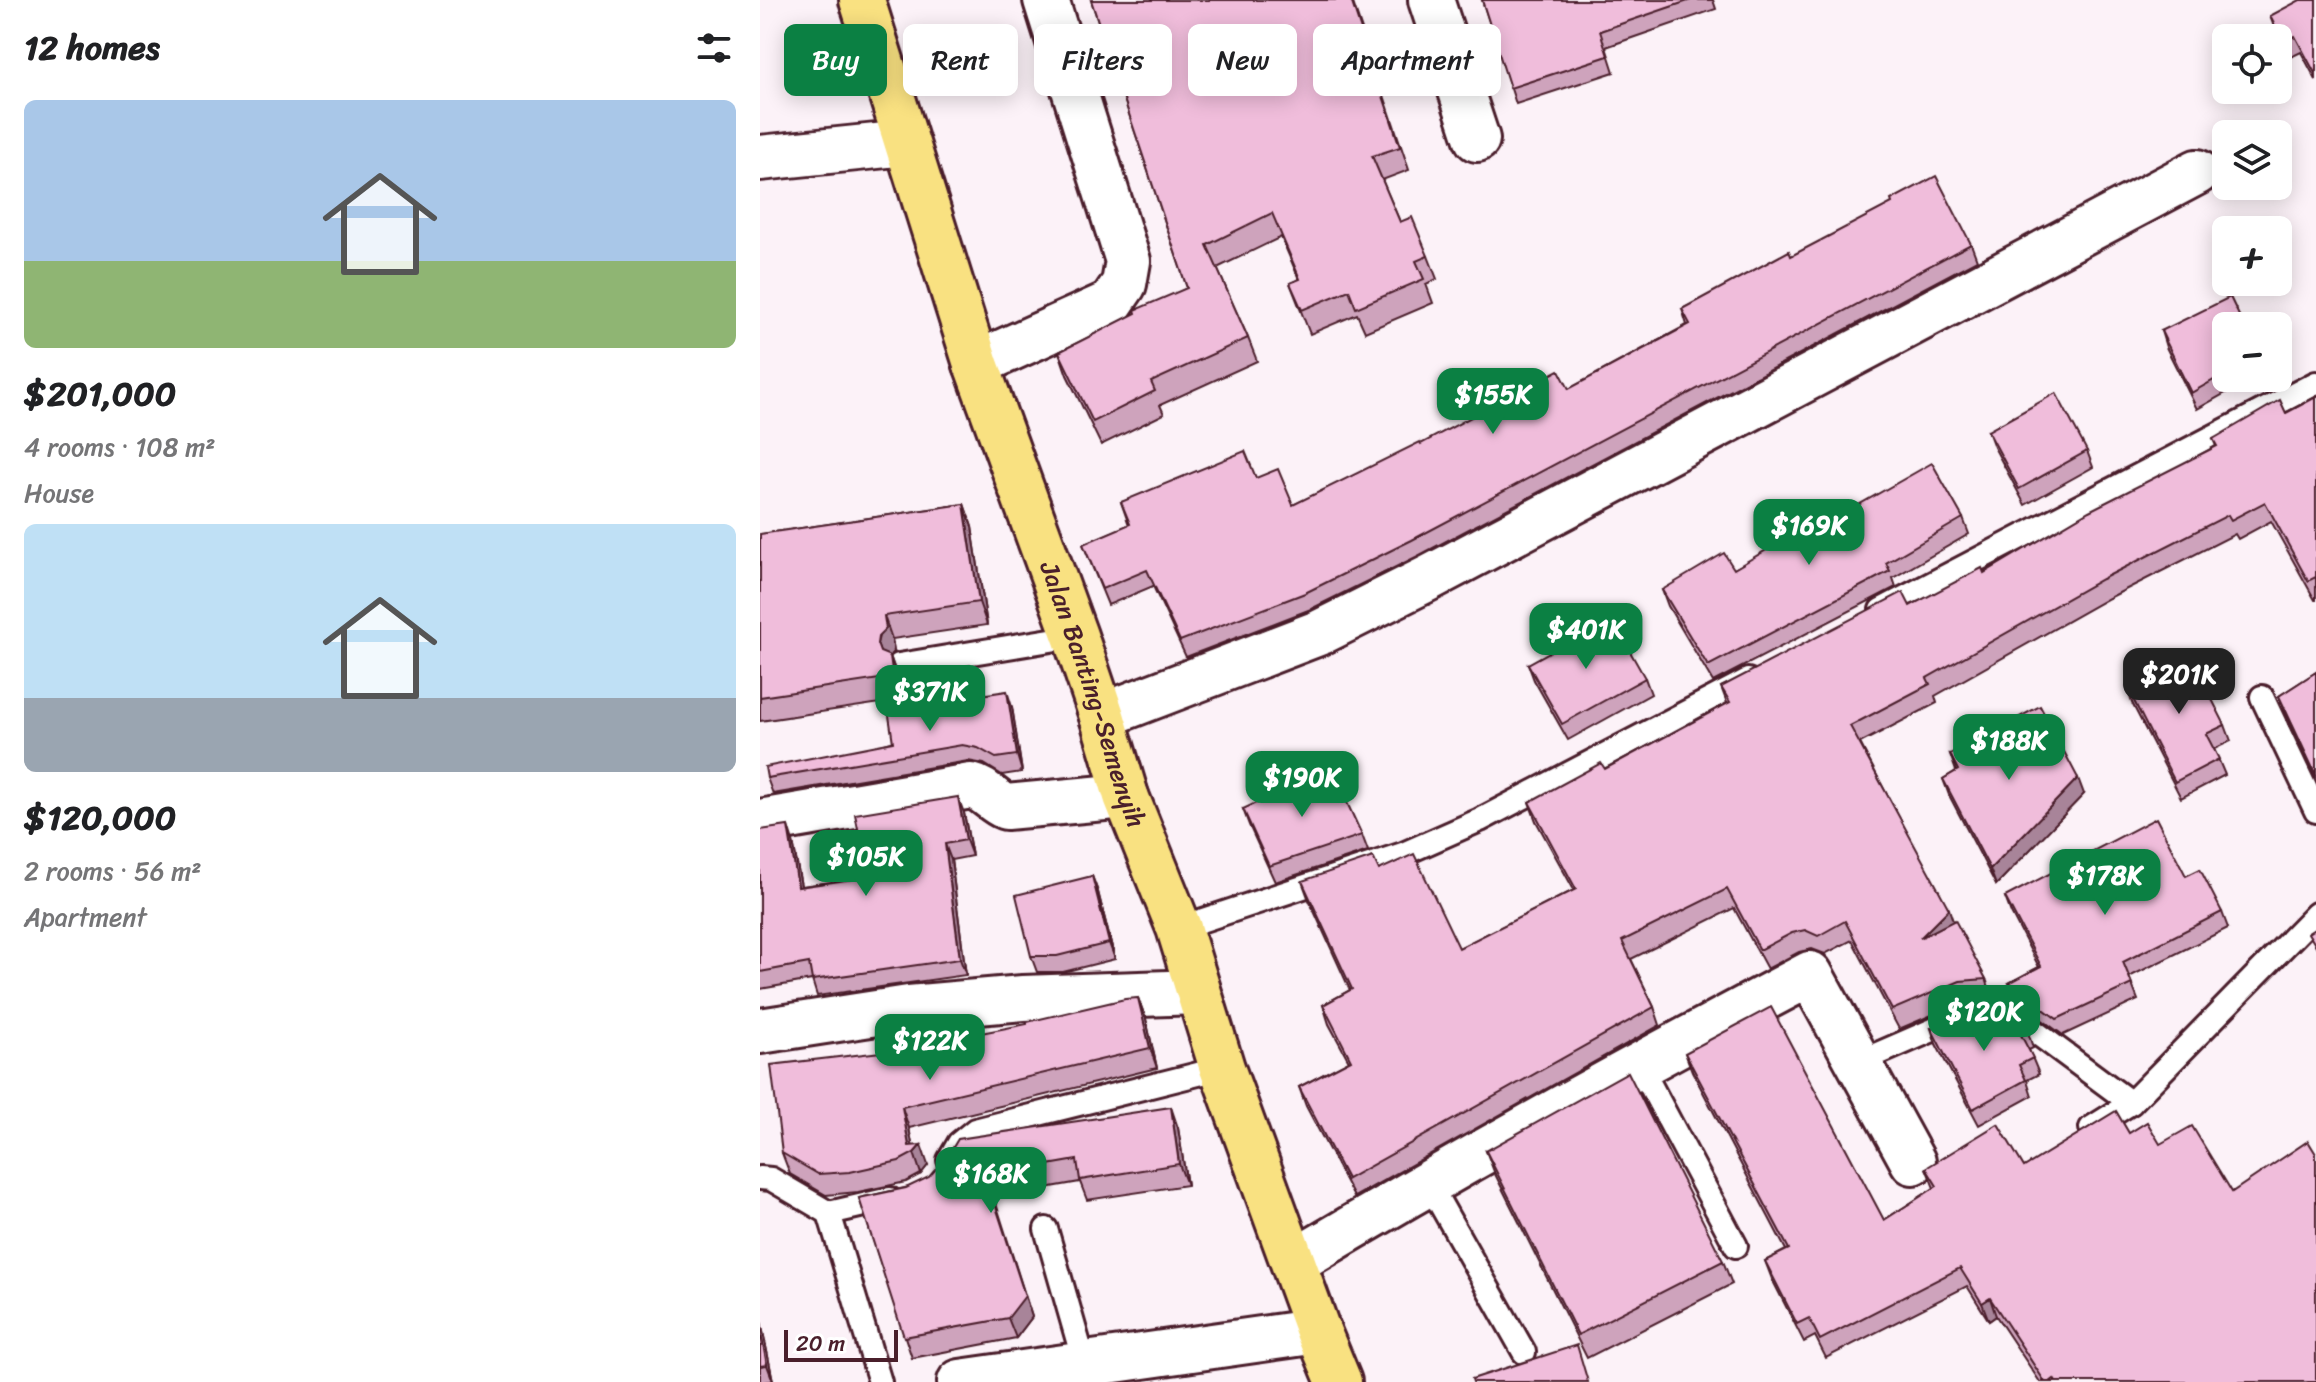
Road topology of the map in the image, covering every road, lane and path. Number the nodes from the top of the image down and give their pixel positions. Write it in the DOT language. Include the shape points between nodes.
graph roads {
  1 [pos="862,0"];
  2 [pos="1046,0"];
  3 [pos="1431,0"];
  4 [pos="1477,139"];
  5 [pos="906,143"];
  6 [pos="760,158"];
  7 [pos="2197,172"];
  8 [pos="976,364"];
  9 [pos="2316,383"];
  10 [pos="1863,620"];
  11 [pos="1075,636"];
  12 [pos="899,665"];
  13 [pos="1764,672"];
  14 [pos="2262,697"];
  15 [pos="1102,716"];
  16 [pos="1126,796"];
  17 [pos="2316,811"];
  18 [pos="760,822"];
  19 [pos="2316,914"];
  20 [pos="1179,928"];
  21 [pos="1198,992"];
  22 [pos="760,1031"];
  23 [pos="1859,1062"];
  24 [pos="1639,1064"];
  25 [pos="1222,1068"];
  26 [pos="2131,1103"];
  27 [pos="2071,1140"];
  28 [pos="1913,1162"];
  29 [pos="938,1175"];
  30 [pos="760,1178"];
  31 [pos="1428,1182"];
  32 [pos="911,1195"];
  33 [pos="829,1213"];
  34 [pos="1046,1229"];
  35 [pos="1736,1246"];
  36 [pos="1294,1262"];
  37 [pos="1318,1331"];
  38 [pos="1524,1352"];
  39 [pos="1087,1373"];
  40 [pos="880,1382"];
  41 [pos="960,1382"];
  42 [pos="1339,1382"];
  1 -- 5 [label="main road, Jalan Banting-Semenyih"];
  2 -- 8 [label="street" via="1128,261 1124,284 1111,303"];
  3 -- 4 [label="street"];
  5 -- 6 [label="street"];
  5 -- 8 [label="main road, Jalan Banting-Semenyih"];
  7 -- 15 [label="street" via="1321,632"];
  8 -- 11 [label="main road, Jalan Banting-Semenyih"];
  9 -- 10 [label="lane"];
  11 -- 12 [label="lane"];
  11 -- 15 [label="main road, Jalan Banting-Semenyih"];
  13 -- 20 [label="lane" via="1480,820 1403,854"];
  14 -- 17 [label="lane"];
  15 -- 16 [label="main road, Jalan Banting-Semenyih"];
  16 -- 18 [label="street" via="1006,807 971,786"];
  16 -- 20 [label="main road, Jalan Banting-Semenyih"];
  19 -- 26 [label="lane"];
  20 -- 21 [label="main road, Jalan Banting-Semenyih"];
  21 -- 22 [label="street" via="909,1008"];
  21 -- 25 [label="main road, Jalan Banting-Semenyih"];
  23 -- 24 [label="street" via="1810,974"];
  23 -- 26 [label="lane" via="1972,1013 2007,1011"];
  23 -- 28 [label="street"];
  24 -- 31 [label="street"];
  24 -- 35 [label="lane"];
  25 -- 29 [label="lane" via="975,1130 959,1143"];
  25 -- 36 [label="main road, Jalan Banting-Semenyih"];
  26 -- 27 [label="lane"];
  30 -- 33 [label="lane" via="771,1179"];
  31 -- 36 [label="street"];
  31 -- 38 [label="lane"];
  32 -- 33 [label="lane"];
  33 -- 40 [label="lane"];
  34 -- 39 [label="lane"];
  36 -- 37 [label="main road, Jalan Banting-Semenyih"];
  37 -- 39 [label="street"];
  37 -- 42 [label="main road, Jalan Banting-Semenyih"];
  39 -- 41 [label="street"];
}
